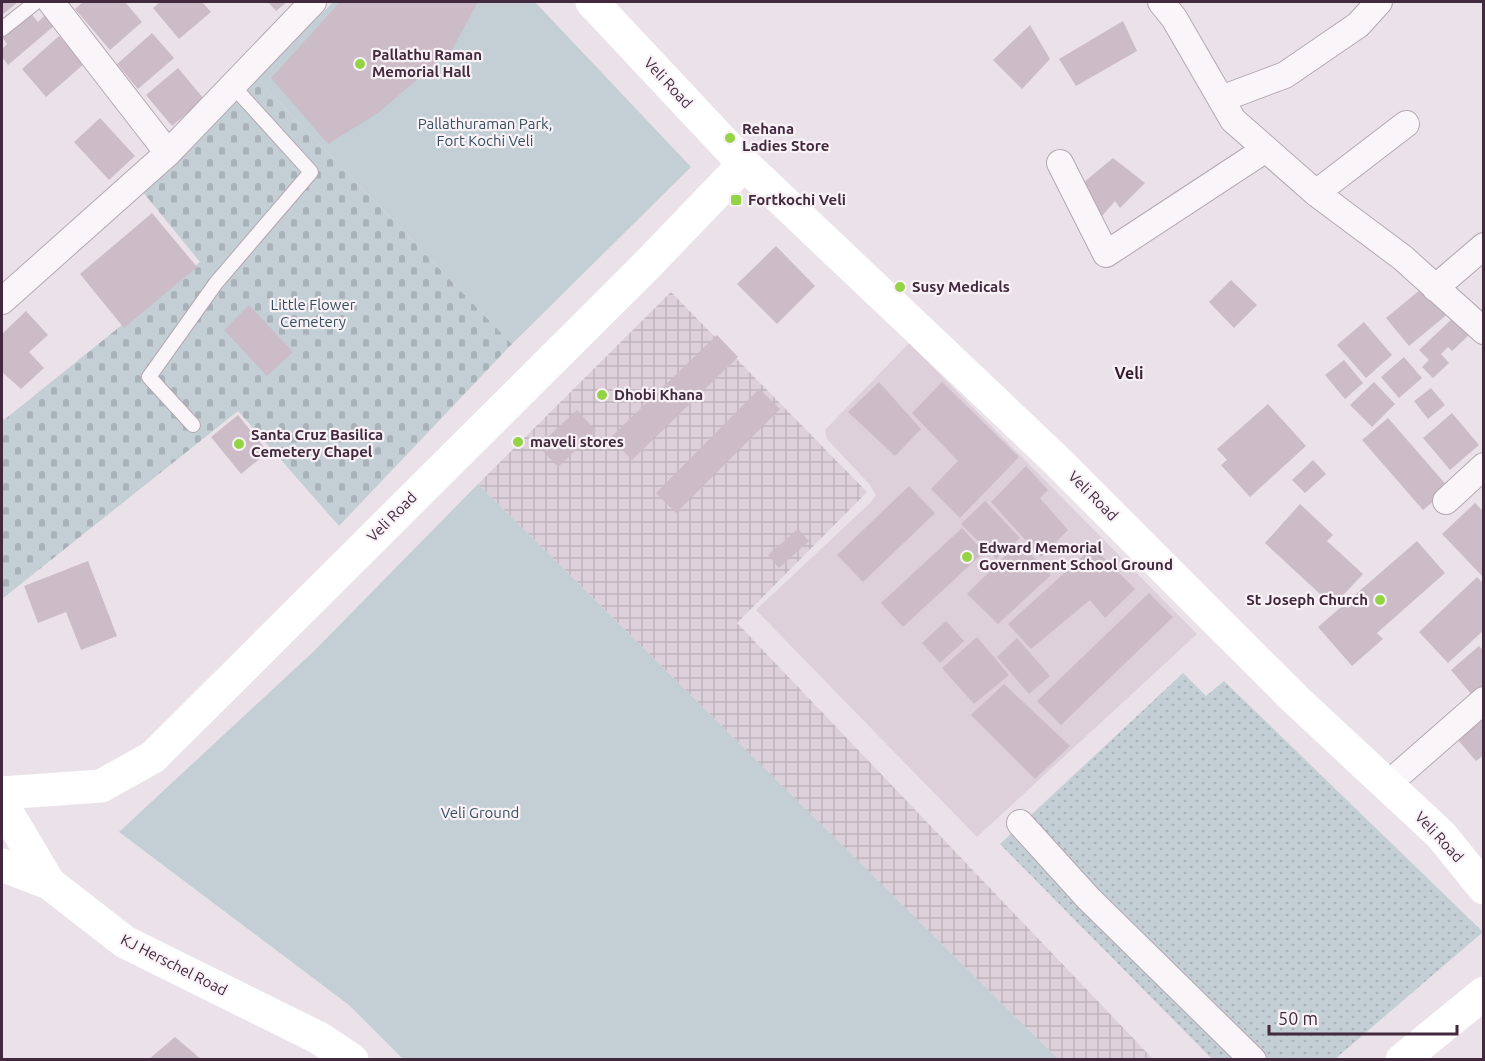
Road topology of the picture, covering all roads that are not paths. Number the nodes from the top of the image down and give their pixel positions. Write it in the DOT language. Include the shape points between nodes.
graph roads {
  1 [pos="36,2"];
  2 [pos="51,2"];
  3 [pos="313,2"];
  4 [pos="592,2"];
  5 [pos="1161,2"];
  6 [pos="1379,2"];
  7 [pos="2,29"];
  8 [pos="233,86"];
  9 [pos="1221,99"];
  10 [pos="1406,124"];
  11 [pos="1266,149"];
  12 [pos="168,153"];
  13 [pos="1060,163"];
  14 [pos="744,164"];
  15 [pos="1316,193"];
  16 [pos="1484,246"];
  17 [pos="1435,288"];
  18 [pos="2,301"];
  19 [pos="1484,331"];
  20 [pos="194,425"];
  21 [pos="1484,466"];
  22 [pos="1446,501"];
  23 [pos="1484,700"];
  24 [pos="1387,785"];
  25 [pos="2,793"];
  26 [pos="2,804"];
  27 [pos="1020,823"];
  28 [pos="2,864"];
  29 [pos="49,883"];
  30 [pos="1484,888"];
  31 [pos="1484,993"];
  32 [pos="352,1059"];
  33 [pos="1253,1059"];
  34 [pos="1402,1059"];
  1 -- 7 [label="lane"];
  2 -- 12 [label="street"];
  3 -- 8 [label="street"];
  4 -- 14 [label="main road, Veli Road"];
  5 -- 9 [label="street"];
  6 -- 9 [label="street" via="1358,25 1285,75"];
  8 -- 12 [label="street"];
  8 -- 20 [label="lane" via="311,172 216,283 148,377"];
  9 -- 11 [label="street" via="1233,120"];
  10 -- 15 [label="street"];
  11 -- 13 [label="street" via="1106,254"];
  11 -- 15 [label="street"];
  12 -- 18 [label="street"];
  14 -- 24 [label="main road, Veli Road" via="1053,458"];
  14 -- 25 [label="main road, Veli Road" via="153,757 101,786"];
  15 -- 17 [label="street" via="1403,258"];
  16 -- 17 [label="street"];
  17 -- 19 [label="street"];
  21 -- 22 [label="street"];
  23 -- 24 [label="street"];
  24 -- 30 [label="main road, Veli Road" via="1441,835"];
  26 -- 29 [label="main road"];
  27 -- 33 [label="street" via="1088,898"];
  28 -- 29 [label="main road, KJ Herschel Road"];
  29 -- 32 [label="main road, KJ Herschel Road" via="125,942 319,1038"];
  31 -- 34 [label="main road"];
}
